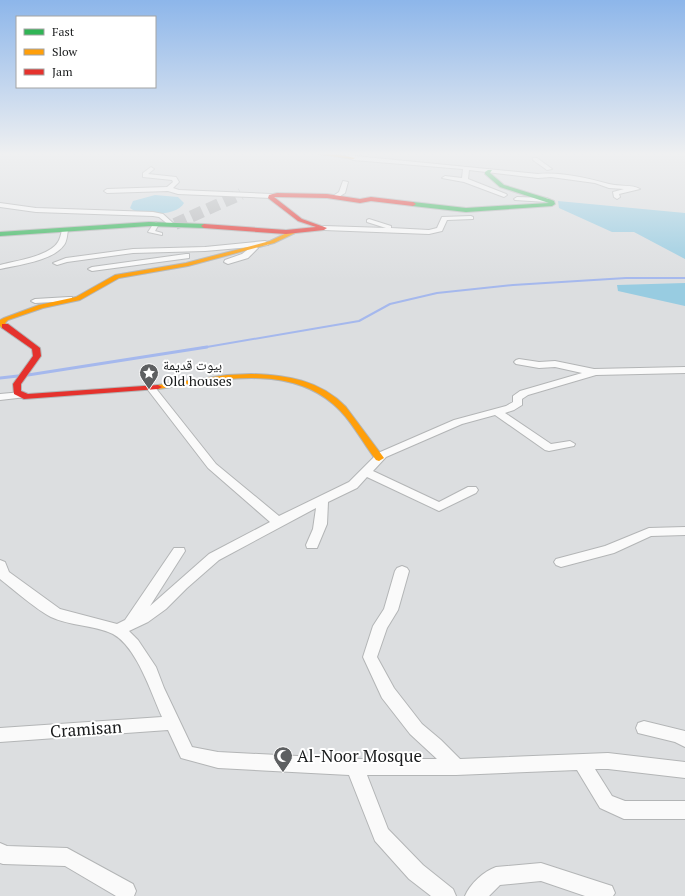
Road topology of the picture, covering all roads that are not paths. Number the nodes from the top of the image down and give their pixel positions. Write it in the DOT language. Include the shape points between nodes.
graph roads {
  1 [pos="267,196"];
  2 [pos="271,196"];
  3 [pos="534,196"];
  4 [pos="335,197"];
  5 [pos="517,199"];
  6 [pos="547,200"];
  7 [pos="0,204"];
  8 [pos="471,218"];
  9 [pos="369,220"];
  10 [pos="156,224"];
  11 [pos="171,224"];
  12 [pos="324,228"];
  13 [pos="65,230"];
  14 [pos="384,230"];
  15 [pos="293,232"];
  16 [pos="0,234"];
  17 [pos="160,234"];
  18 [pos="272,242"];
  19 [pos="255,247"];
  20 [pos="228,262"];
  21 [pos="57,264"];
  22 [pos="0,267"];
  23 [pos="92,269"];
  24 [pos="78,298"];
  25 [pos="35,301"];
  26 [pos="3,328"];
  27 [pos="519,362"];
  28 [pos="685,370"];
  29 [pos="595,372"];
  30 [pos="151,388"];
  31 [pos="22,395"];
  32 [pos="0,397"];
  33 [pos="497,412"];
  34 [pos="570,444"];
  35 [pos="378,458"];
  36 [pos="366,472"];
  37 [pos="472,490"];
  38 [pos="322,501"];
  39 [pos="278,522"];
  40 [pos="685,531"];
  41 [pos="312,545"];
  42 [pos="178,551"];
  43 [pos="561,562"];
  44 [pos="0,565"];
  45 [pos="402,571"];
  46 [pos="124,627"];
  47 [pos="173,723"];
  48 [pos="644,728"];
  49 [pos="0,735"];
  50 [pos="685,740"];
  51 [pos="581,762"];
  52 [pos="355,767"];
  53 [pos="456,767"];
  54 [pos="685,770"];
  55 [pos="685,810"];
  56 [pos="0,852"];
  57 [pos="126,891"];
  58 [pos="605,893"];
  59 [pos="446,896"];
  60 [pos="475,896"];
  1 -- 2 [label="street"];
  2 -- 4 [label="street"];
  2 -- 12 [label="street" via="295,217"];
  3 -- 6 [label="street"];
  4 -- 6 [label="street" via="466,210 552,204"];
  5 -- 6 [label="street"];
  7 -- 11 [label="street" via="36,210 153,214 161,215"];
  8 -- 14 [label="street" via="444,218 440,230 429,232"];
  9 -- 14 [label="street" via="389,227"];
  10 -- 11 [label="street"];
  10 -- 13 [label="street"];
  10 -- 17 [label="street" via="151,232"];
  11 -- 15 [label="street"];
  12 -- 14 [label="street"];
  12 -- 15 [label="street"];
  13 -- 16 [label="street"];
  13 -- 22 [label="street" via="60,244 51,251"];
  15 -- 18 [label="street"];
  18 -- 19 [label="street"];
  18 -- 21 [label="street" via="133,251 66,260"];
  19 -- 20 [label="street" via="245,256"];
  19 -- 23 [label="street"];
  19 -- 24 [label="street" via="186,265 117,276"];
  24 -- 25 [label="street"];
  24 -- 26 [label="street" via="41,306 6,319 1,323"];
  26 -- 31 [label="street" via="36,348 38,356 17,384 17,392"];
  27 -- 29 [label="street" via="555,364"];
  28 -- 29 [label="street"];
  29 -- 33 [label="street" via="524,393 517,398 518,403"];
  30 -- 31 [label="street" via="27,397"];
  30 -- 35 [label="street" via="259,375 277,376 308,384 336,401"];
  30 -- 39 [label="street" via="212,466"];
  31 -- 32 [label="street"];
  33 -- 34 [label="street" via="549,448"];
  33 -- 35 [label="street" via="458,422"];
  35 -- 36 [label="street"];
  36 -- 37 [label="street" via="439,507"];
  36 -- 38 [label="street" via="353,485"];
  38 -- 39 [label="street"];
  38 -- 41 [label="street" via="323,512 319,532"];
  39 -- 46 [label="street" via="214,557 161,606"];
  40 -- 43 [label="street" via="649,532 609,550"];
  42 -- 46 [label="street"];
  44 -- 46 [label="street" via="4,575 56,613"];
  45 -- 53 [label="street" via="391,610 380,626 370,657 382,682 416,729"];
  46 -- 47 [label="street" via="151,671 156,688"];
  47 -- 49 [label="street, Cramisan"];
  47 -- 52 [label="street" via="187,753 218,760"];
  48 -- 50 [label="street" via="679,736"];
  51 -- 53 [label="street"];
  51 -- 54 [label="street" via="608,761"];
  51 -- 55 [label="street" via="606,802 624,810"];
  52 -- 53 [label="street"];
  52 -- 59 [label="street" via="381,835 416,872"];
  56 -- 57 [label="street" via="3,855 67,857"];
  58 -- 60 [label="street" via="541,872 496,876"];
}
